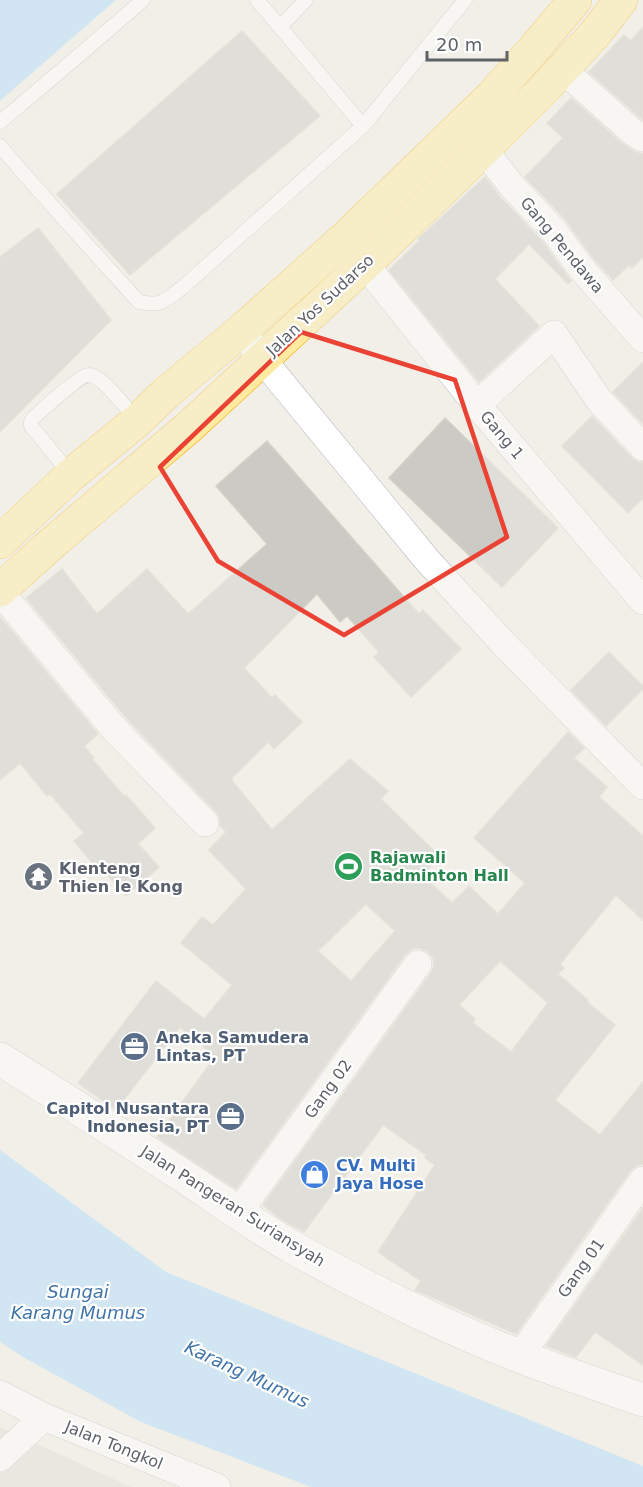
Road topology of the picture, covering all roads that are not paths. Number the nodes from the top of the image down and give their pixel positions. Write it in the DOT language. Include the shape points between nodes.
graph roads {
  1 [pos="143,0"];
  2 [pos="257,0"];
  3 [pos="306,0"];
  4 [pos="465,0"];
  5 [pos="575,0"];
  6 [pos="621,0"];
  7 [pos="280,27"];
  8 [pos="562,69"];
  9 [pos="0,122"];
  10 [pos="363,126"];
  11 [pos="643,138"];
  12 [pos="0,146"];
  13 [pos="483,149"];
  14 [pos="344,239"];
  15 [pos="364,265"];
  16 [pos="242,330"];
  17 [pos="643,339"];
  18 [pos="261,359"];
  19 [pos="477,405"];
  20 [pos="137,421"];
  21 [pos="643,447"];
  22 [pos="71,475"];
  23 [pos="0,542"];
  24 [pos="0,591"];
  25 [pos="643,602"];
  26 [pos="643,786"];
  27 [pos="205,823"];
  28 [pos="418,964"];
  29 [pos="0,1059"];
  30 [pos="643,1180"];
  31 [pos="238,1213"];
  32 [pos="520,1356"];
  33 [pos="0,1395"];
  34 [pos="643,1400"];
  35 [pos="44,1417"];
  36 [pos="0,1458"];
  37 [pos="217,1487"];
  1 -- 9 [label="lane"];
  2 -- 7 [label="lane"];
  3 -- 7 [label="lane"];
  4 -- 10 [label="lane"];
  5 -- 14 [label="highway, Jalan Yos Sudarso" via="491,97"];
  6 -- 8 [label="highway, Jalan Yos Sudarso"];
  7 -- 10 [label="lane"];
  8 -- 11 [label="street"];
  8 -- 13 [label="highway, Jalan Yos Sudarso"];
  10 -- 12 [label="lane" via="182,288 165,302 151,305 139,302"];
  13 -- 15 [label="highway, Jalan Yos Sudarso"];
  13 -- 17 [label="street, Gang Pendawa"];
  14 -- 15 [label="street, Gang 1"];
  14 -- 16 [label="highway, Jalan Yos Sudarso"];
  15 -- 18 [label="highway, Jalan Yos Sudarso"];
  15 -- 19 [label="street, Gang 1"];
  16 -- 18 [label="street"];
  16 -- 20 [label="highway, Jalan Yos Sudarso"];
  18 -- 24 [label="highway, Jalan Yos Sudarso"];
  18 -- 26 [label="street" via="427,560"];
  19 -- 21 [label="street" via="555,334 599,400"];
  19 -- 25 [label="street, Gang 1"];
  20 -- 22 [label="highway, Jalan Yos Sudarso"];
  20 -- 22 [label="lane" via="91,375 85,375 56,398 33,418 31,426"];
  22 -- 23 [label="highway, Jalan Yos Sudarso"];
  24 -- 27 [label="street" via="117,732"];
  28 -- 31 [label="street, Gang 02"];
  29 -- 31 [label="main road, Jalan Pangeran Suriansyah"];
  30 -- 32 [label="street, Gang 01"];
  31 -- 32 [label="main road, Jalan Pangeran Suriansyah" via="400,1304"];
  32 -- 34 [label="main road, Jalan Pangeran Suriansyah"];
  33 -- 35 [label="street, Jalan Tongkol"];
  35 -- 36 [label="street"];
  35 -- 37 [label="street, Jalan Tongkol"];
}
